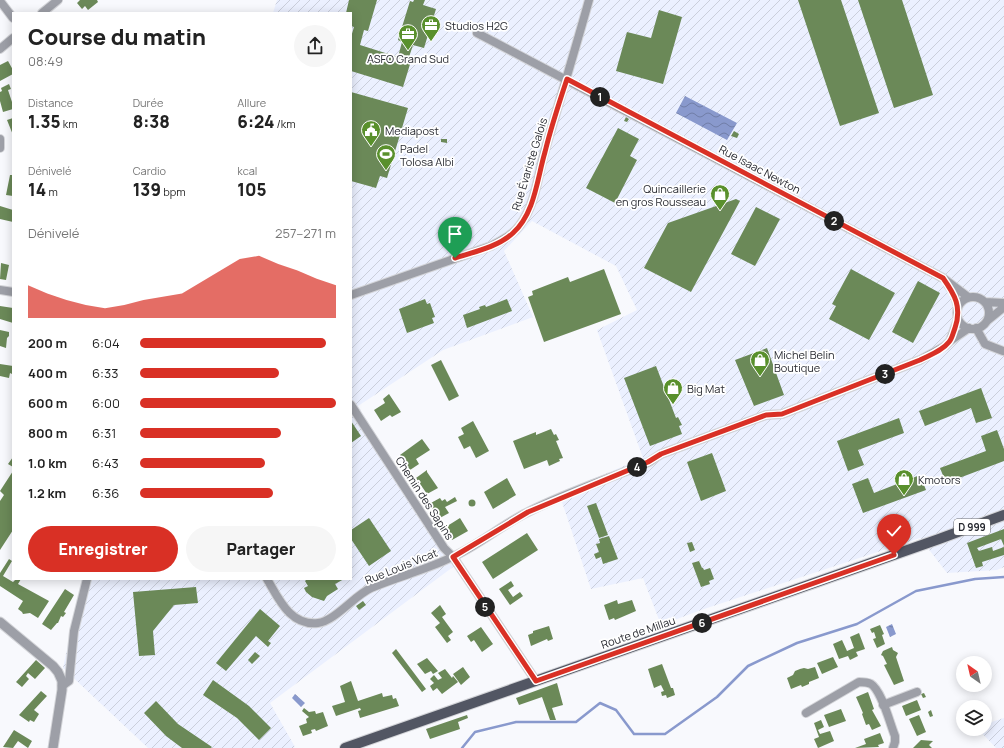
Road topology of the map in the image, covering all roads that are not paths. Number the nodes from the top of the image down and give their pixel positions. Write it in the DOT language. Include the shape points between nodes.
graph roads {
  1 [pos="58,0"];
  2 [pos="589,0"];
  3 [pos="0,1"];
  4 [pos="43,12"];
  5 [pos="12,17"];
  6 [pos="477,33"];
  7 [pos="12,39"];
  8 [pos="0,49"];
  9 [pos="567,79"];
  10 [pos="0,139"];
  11 [pos="0,148"];
  12 [pos="943,278"];
  13 [pos="0,290"];
  14 [pos="12,292"];
  15 [pos="352,295"];
  16 [pos="968,297"];
  17 [pos="985,302"];
  18 [pos="1004,303"];
  19 [pos="958,307"];
  20 [pos="1004,308"];
  21 [pos="958,319"];
  22 [pos="987,321"];
  23 [pos="972,328"];
  24 [pos="950,341"];
  25 [pos="1003,351"];
  26 [pos="352,407"];
  27 [pos="1004,515"];
  28 [pos="1004,519"];
  29 [pos="939,539"];
  30 [pos="453,557"];
  31 [pos="87,580"];
  32 [pos="268,580"];
  33 [pos="0,622"];
  34 [pos="70,657"];
  35 [pos="58,672"];
  36 [pos="536,681"];
  37 [pos="62,686"];
  38 [pos="917,692"];
  39 [pos="883,705"];
  40 [pos="806,713"];
  41 [pos="53,748"];
  42 [pos="345,748"];
  43 [pos="893,748"];
  1 -- 4 [label="street"];
  2 -- 9 [label="street, Rue Évariste Galois"];
  3 -- 5 [label="street"];
  6 -- 9 [label="street, Rue Isaac Newton"];
  7 -- 8 [label="street"];
  9 -- 12 [label="street, Rue Isaac Newton"];
  9 -- 15 [label="street, Rue Évariste Galois" via="532,202 528,212 512,233 491,246"];
  10 -- 11 [label="street"];
  12 -- 16 [label="street, Rue Isaac Newton"];
  12 -- 19 [label="street, Rue Isaac Newton" via="954,293"];
  13 -- 14 [label="street"];
  16 -- 17 [label="street" via="976,297"];
  16 -- 19 [label="street"];
  17 -- 18 [label="street"];
  17 -- 22 [label="street" via="989,311"];
  19 -- 21 [label="street"];
  20 -- 22 [label="street"];
  21 -- 23 [label="street" via="963,326"];
  21 -- 24 [label="street"];
  22 -- 23 [label="street" via="980,327"];
  23 -- 24 [label="street, Rue Louis Vicat"];
  23 -- 25 [label="street" via="986,344"];
  24 -- 30 [label="street, Rue Louis Vicat" via="940,350 920,360 782,414 766,415 661,454 648,462 528,512"];
  26 -- 30 [label="street, Chemin des Sapins" via="444,548"];
  27 -- 29 [label="main road, Route de Millau / D 999"];
  28 -- 29 [label="main road, Route de Millau / D 999"];
  29 -- 36 [label="main road, Route de Millau / D 999"];
  30 -- 32 [label="street, Rue Louis Vicat" via="369,589 320,623 296,619 288,612"];
  30 -- 36 [label="street, Chemin des Sapins"];
  31 -- 34 [label="street"];
  33 -- 35 [label="street" via="46,659"];
  34 -- 35 [label="street"];
  34 -- 37 [label="street" via="69,681"];
  35 -- 37 [label="street"];
  36 -- 42 [label="main road, Route de Millau / D 999"];
  37 -- 41 [label="street"];
  38 -- 39 [label="street"];
  39 -- 40 [label="street" via="873,685 859,682"];
  39 -- 43 [label="street" via="894,736"];
}
